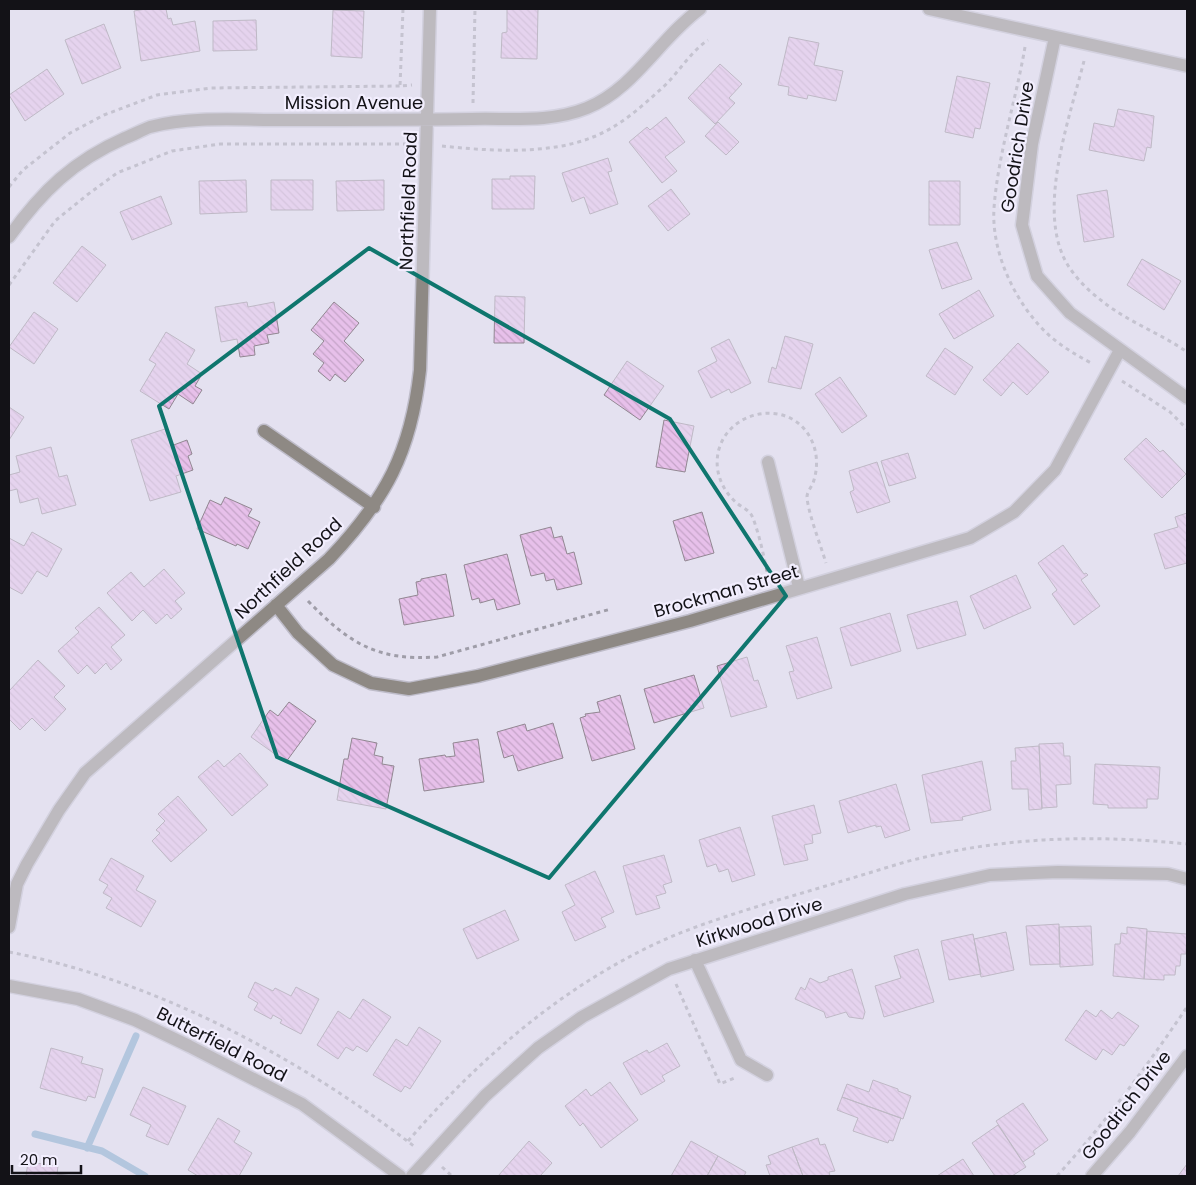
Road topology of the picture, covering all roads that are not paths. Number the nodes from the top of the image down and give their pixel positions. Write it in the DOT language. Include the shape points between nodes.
graph roads {
  1 [pos="430,9"];
  2 [pos="700,9"];
  3 [pos="929,9"];
  4 [pos="1055,37"];
  5 [pos="1187,66"];
  6 [pos="428,120"];
  7 [pos="9,237"];
  8 [pos="1120,350"];
  9 [pos="1187,398"];
  10 [pos="264,432"];
  11 [pos="768,462"];
  12 [pos="374,507"];
  13 [pos="799,588"];
  14 [pos="276,605"];
  15 [pos="1187,879"];
  16 [pos="9,927"];
  17 [pos="695,960"];
  18 [pos="9,986"];
  19 [pos="1187,1056"];
  20 [pos="767,1074"];
  21 [pos="400,1176"];
  22 [pos="412,1176"];
  23 [pos="1092,1176"];
  1 -- 6 [label="street, Northfield Road"];
  2 -- 6 [label="street, Mission Avenue" via="613,93 588,108 538,119"];
  3 -- 4 [label="street"];
  4 -- 5 [label="street"];
  4 -- 8 [label="street, Goodrich Drive" via="1032,144 1022,225 1037,276 1070,313"];
  6 -- 7 [label="street, Mission Avenue" via="205,119 150,127 99,150 61,176 31,206"];
  6 -- 12 [label="street, Northfield Road" via="416,409 404,446"];
  8 -- 9 [label="street, Goodrich Drive"];
  8 -- 13 [label="street, Brockman Street" via="1055,470 1014,512 970,538"];
  10 -- 12 [label="street"];
  11 -- 13 [label="street"];
  12 -- 14 [label="street, Northfield Road" via="329,559"];
  13 -- 14 [label="street, Brockman Street" via="690,621 495,672 409,689 370,683 333,665 298,633"];
  14 -- 16 [label="street, Northfield Road" via="86,773 59,810 27,864 17,884"];
  15 -- 17 [label="street, Kirkwood Drive" via="1168,874 1058,872 990,875 905,894"];
  17 -- 20 [label="street" via="741,1060"];
  17 -- 22 [label="street, Kirkwood Drive" via="669,969 582,1017 538,1048 485,1096"];
  18 -- 21 [label="street, Butterfield Road" via="78,999 135,1020 189,1046 302,1104"];
  19 -- 23 [label="street, Goodrich Drive"];
}
